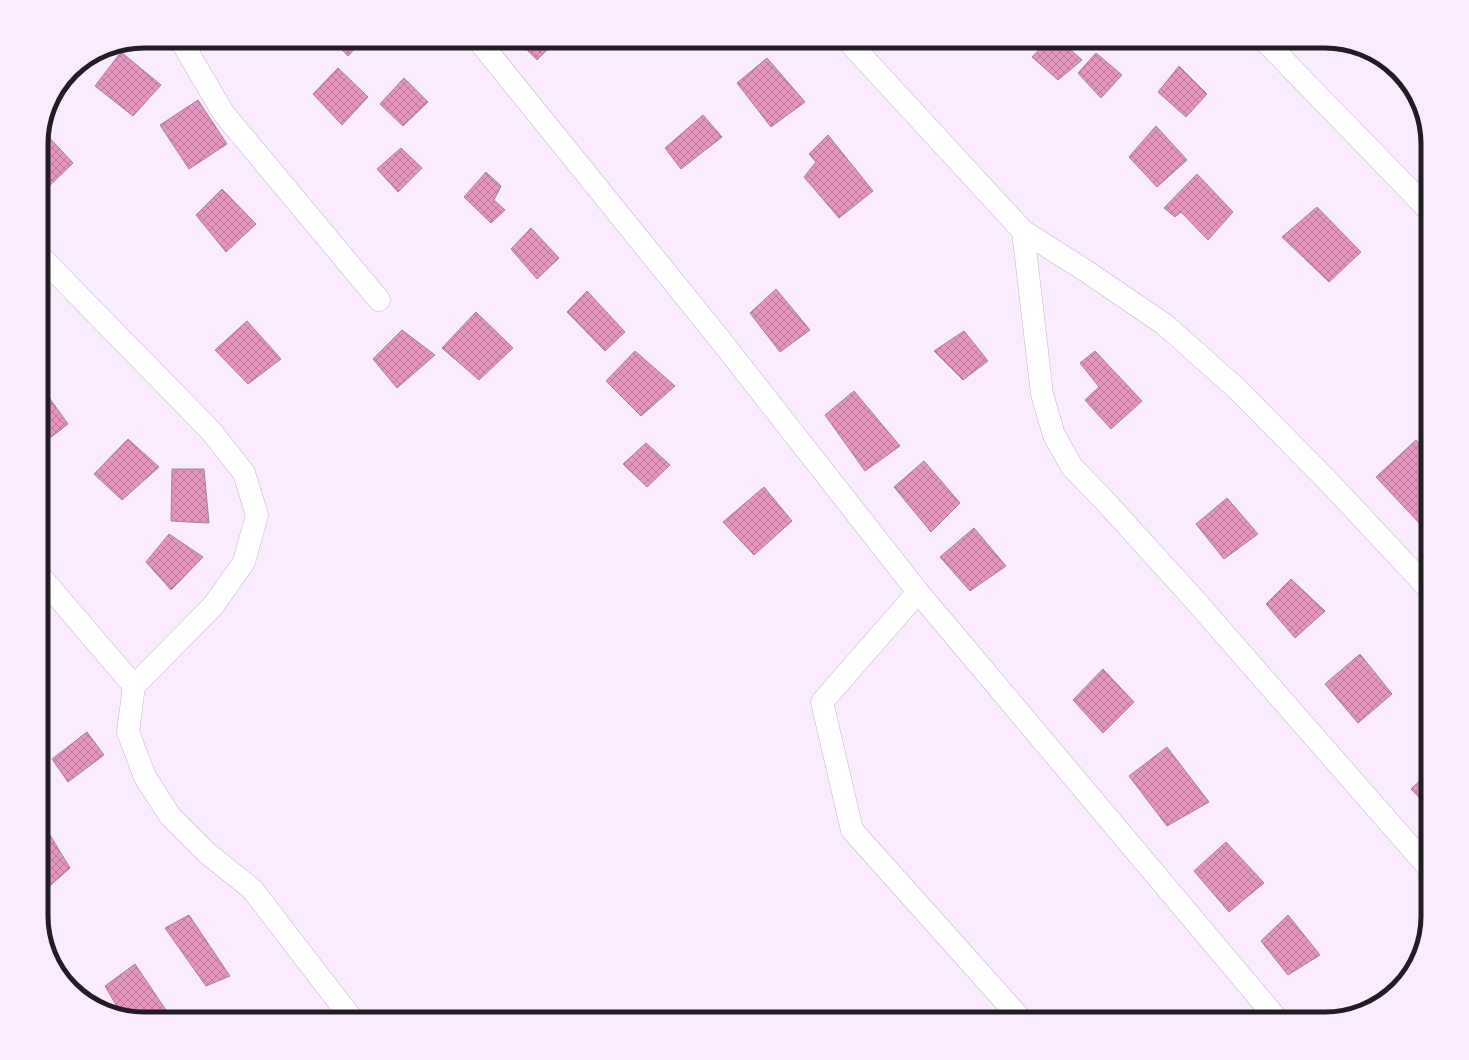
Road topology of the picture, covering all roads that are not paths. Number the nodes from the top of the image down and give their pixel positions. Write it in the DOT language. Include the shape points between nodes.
graph roads {
  1 [pos="185,48"];
  2 [pos="485,48"];
  3 [pos="854,48"];
  4 [pos="1272,48"];
  5 [pos="1421,202"];
  6 [pos="1022,231"];
  7 [pos="48,264"];
  8 [pos="379,300"];
  9 [pos="1421,581"];
  10 [pos="48,585"];
  11 [pos="918,592"];
  12 [pos="134,686"];
  13 [pos="1421,859"];
  14 [pos="347,1012"];
  15 [pos="1015,1012"];
  16 [pos="1271,1012"];
  1 -- 8 [label="street" via="224,114"];
  2 -- 11 [label="street" via="718,337"];
  3 -- 6 [label="street"];
  4 -- 5 [label="street"];
  6 -- 9 [label="street" via="1086,270 1164,324 1236,388"];
  6 -- 13 [label="street" via="1042,394 1054,435 1072,467 1193,598"];
  7 -- 12 [label="street" via="211,431 244,472 257,515 244,562 213,606"];
  10 -- 12 [label="street"];
  11 -- 15 [label="street" via="822,702 852,830"];
  11 -- 16 [label="street"];
  12 -- 14 [label="street" via="128,732 145,777 170,816 207,853 252,888"];
}
